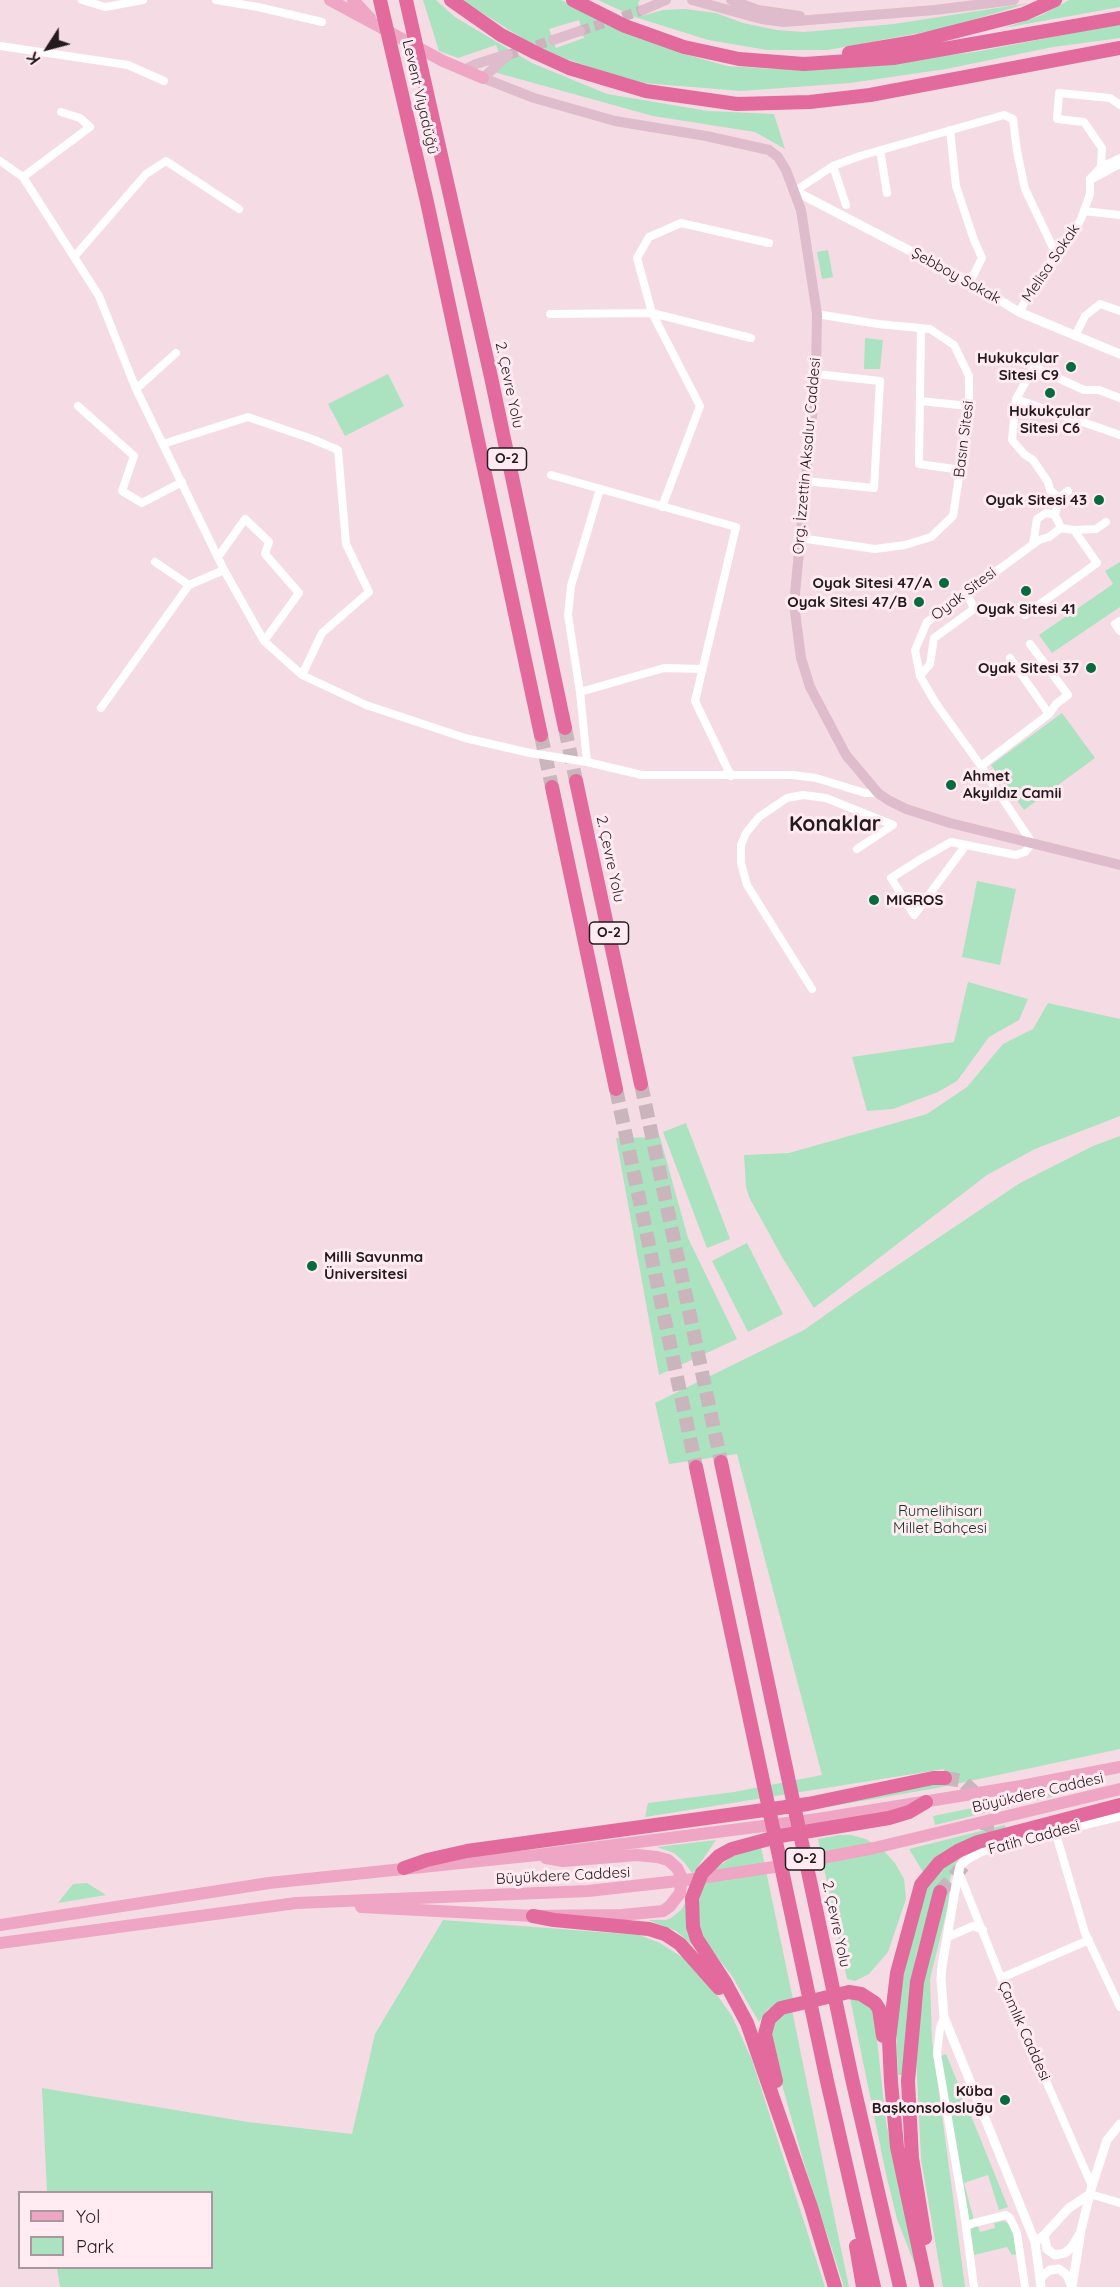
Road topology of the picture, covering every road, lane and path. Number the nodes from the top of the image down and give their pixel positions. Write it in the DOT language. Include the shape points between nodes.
graph roads {
  1 [pos="82,0"];
  2 [pos="143,0"];
  3 [pos="216,0"];
  4 [pos="330,0"];
  5 [pos="353,0"];
  6 [pos="380,0"];
  7 [pos="406,0"];
  8 [pos="451,0"];
  9 [pos="573,0"];
  10 [pos="666,0"];
  11 [pos="692,0"];
  12 [pos="731,0"];
  13 [pos="974,0"];
  14 [pos="1014,0"];
  15 [pos="1055,0"];
  16 [pos="649,6"];
  17 [pos="954,7"];
  18 [pos="1120,18"];
  19 [pos="827,19"];
  20 [pos="322,22"];
  21 [pos="375,23"];
  22 [pos="580,32"];
  23 [pos="553,40"];
  24 [pos="0,46"];
  25 [pos="1120,48"];
  26 [pos="780,63"];
  27 [pos="464,70"];
  28 [pos="483,78"];
  29 [pos="164,81"];
  30 [pos="1120,105"];
  31 [pos="61,112"];
  32 [pos="950,130"];
  33 [pos="880,150"];
  34 [pos="1120,158"];
  35 [pos="0,161"];
  36 [pos="1120,164"];
  37 [pos="833,166"];
  38 [pos="1101,167"];
  39 [pos="23,177"];
  40 [pos="1090,179"];
  41 [pos="449,190"];
  42 [pos="795,191"];
  43 [pos="887,193"];
  44 [pos="846,205"];
  45 [pos="239,209"];
  46 [pos="1084,211"];
  47 [pos="1120,215"];
  48 [pos="769,243"];
  49 [pos="1056,254"];
  50 [pos="74,257"];
  51 [pos="970,282"];
  52 [pos="1120,311"];
  53 [pos="1019,312"];
  54 [pos="652,313"];
  55 [pos="550,314"];
  56 [pos="817,314"];
  57 [pos="921,328"];
  58 [pos="1075,336"];
  59 [pos="752,338"];
  60 [pos="176,352"];
  61 [pos="1120,354"];
  62 [pos="816,374"];
  63 [pos="136,389"];
  64 [pos="1120,398"];
  65 [pos="1016,399"];
  66 [pos="920,401"];
  67 [pos="78,406"];
  68 [pos="969,406"];
  69 [pos="1120,435"];
  70 [pos="163,444"];
  71 [pos="961,470"];
  72 [pos="551,475"];
  73 [pos="805,481"];
  74 [pos="182,482"];
  75 [pos="600,489"];
  76 [pos="1068,491"];
  77 [pos="1059,498"];
  78 [pos="662,507"];
  79 [pos="1055,515"];
  80 [pos="1106,522"];
  81 [pos="1061,528"];
  82 [pos="1074,530"];
  83 [pos="800,538"];
  84 [pos="1033,544"];
  85 [pos="218,557"];
  86 [pos="155,562"];
  87 [pos="225,570"];
  88 [pos="189,585"];
  89 [pos="967,593"];
  90 [pos="1025,615"];
  91 [pos="1120,621"];
  92 [pos="1120,631"];
  93 [pos="264,641"];
  94 [pos="1030,644"];
  95 [pos="1010,658"];
  96 [pos="702,669"];
  97 [pos="302,675"];
  98 [pos="920,676"];
  99 [pos="580,692"];
  100 [pos="101,708"];
  101 [pos="1049,714"];
  102 [pos="565,728"];
  103 [pos="541,735"];
  104 [pos="587,762"];
  105 [pos="981,766"];
  106 [pos="730,776"];
  107 [pos="576,782"];
  108 [pos="552,787"];
  109 [pos="878,793"];
  110 [pos="1032,843"];
  111 [pos="966,846"];
  112 [pos="857,849"];
  113 [pos="1120,865"];
  114 [pos="812,989"];
  115 [pos="641,1084"];
  116 [pos="616,1089"];
  117 [pos="721,1462"];
  118 [pos="696,1467"];
  119 [pos="1120,1767"];
  120 [pos="945,1778"];
  121 [pos="1116,1790"];
  122 [pos="926,1802"];
  123 [pos="1120,1805"];
  124 [pos="1120,1816"];
  125 [pos="1054,1832"];
  126 [pos="537,1855"];
  127 [pos="404,1868"];
  128 [pos="960,1875"];
  129 [pos="940,1892"];
  130 [pos="340,1901"];
  131 [pos="533,1916"];
  132 [pos="0,1925"];
  133 [pos="983,1930"];
  134 [pos="948,1937"];
  135 [pos="1089,1941"];
  136 [pos="0,1943"];
  137 [pos="1001,1977"];
  138 [pos="1120,2007"];
  139 [pos="945,2017"];
  140 [pos="757,2051"];
  141 [pos="893,2109"];
  142 [pos="1120,2124"];
  143 [pos="1091,2190"];
  144 [pos="1120,2203"];
  145 [pos="811,2207"];
  146 [pos="855,2211"];
  147 [pos="966,2225"];
  148 [pos="1081,2230"];
  149 [pos="1044,2235"];
  150 [pos="1035,2242"];
  151 [pos="1047,2249"];
  152 [pos="892,2255"];
  153 [pos="1041,2284"];
  154 [pos="835,2287"];
  155 [pos="862,2287"];
  156 [pos="874,2287"];
  157 [pos="900,2287"];
  158 [pos="905,2287"];
  159 [pos="927,2287"];
  160 [pos="933,2287"];
  161 [pos="974,2287"];
  162 [pos="1025,2287"];
  163 [pos="1072,2287"];
  1 -- 2 [label="street" via="105,7"];
  3 -- 20 [label="street"];
  4 -- 21 [label="main road"];
  5 -- 21 [label="main road"];
  6 -- 103 [label="highway, Levent Viyadüğü / O-2"];
  7 -- 41 [label="highway, Levent Viyadüğü / O-2"];
  8 -- 25 [label="highway" via="501,35 578,71 646,91 737,104 870,95"];
  9 -- 26 [label="highway" via="636,31 684,47"];
  10 -- 16 [label="main road"];
  11 -- 19 [label="main road" via="761,19"];
  12 -- 19 [label="main road" via="776,14"];
  13 -- 17 [label="main road"];
  14 -- 17 [label="main road"];
  15 -- 26 [label="highway" via="1038,9 914,42"];
  17 -- 19 [label="main road"];
  18 -- 26 [label="highway" via="893,58"];
  21 -- 27 [label="main road"];
  22 -- 23 [label="main road"];
  24 -- 29 [label="street" via="128,65"];
  27 -- 28 [label="main road"];
  27 -- 28 [label="main road" via="508,55"];
  28 -- 42 [label="main road, Org. İzzettin Aksalur Caddesi" via="534,98 615,121 770,150 786,170"];
  30 -- 38 [label="street" via="1110,98 1059,93 1057,119 1084,122 1102,148"];
  31 -- 39 [label="street" via="80,118 90,127"];
  32 -- 33 [label="street"];
  32 -- 49 [label="street" via="1004,115 1013,119 1025,189"];
  32 -- 51 [label="street" via="956,186 982,258"];
  33 -- 37 [label="street"];
  33 -- 43 [label="street"];
  34 -- 38 [label="street"];
  35 -- 39 [label="street"];
  36 -- 40 [label="street"];
  37 -- 42 [label="street"];
  37 -- 44 [label="street"];
  38 -- 40 [label="street"];
  39 -- 50 [label="street"];
  40 -- 46 [label="street, Melisa Sokak"];
  41 -- 102 [label="highway, 2. Çevre Yolu / O-2"];
  42 -- 51 [label="street, Şebboy Sokak"];
  42 -- 56 [label="main road, Org. İzzettin Aksalur Caddesi"];
  45 -- 50 [label="street" via="166,161 146,174"];
  46 -- 47 [label="street"];
  46 -- 49 [label="street, Melisa Sokak"];
  48 -- 54 [label="street" via="681,223 649,237 637,258"];
  49 -- 53 [label="street, Melisa Sokak"];
  50 -- 63 [label="street" via="99,296"];
  51 -- 53 [label="street, Şebboy Sokak"];
  52 -- 58 [label="street" via="1100,304 1085,316"];
  53 -- 58 [label="street, Şebboy Sokak"];
  54 -- 55 [label="street"];
  54 -- 59 [label="street"];
  54 -- 78 [label="street" via="700,406"];
  56 -- 57 [label="street, Basın Sitesi"];
  56 -- 62 [label="main road, Org. İzzettin Aksalur Caddesi"];
  57 -- 66 [label="street"];
  57 -- 68 [label="street, Basın Sitesi" via="930,329 954,345 969,376"];
  58 -- 61 [label="street, Şebboy Sokak"];
  60 -- 63 [label="street"];
  62 -- 73 [label="main road, Org. İzzettin Aksalur Caddesi"];
  62 -- 73 [label="street" via="880,381 874,488"];
  63 -- 70 [label="street"];
  64 -- 65 [label="street" via="1099,390 1084,390 1034,367"];
  65 -- 69 [label="street"];
  65 -- 77 [label="street" via="1012,440 1033,460"];
  66 -- 68 [label="street"];
  66 -- 71 [label="street" via="919,464"];
  67 -- 74 [label="street" via="134,456 122,491 142,503"];
  68 -- 71 [label="street, Basın Sitesi"];
  70 -- 74 [label="street"];
  70 -- 97 [label="street" via="248,417 338,450 346,544 369,592 322,633"];
  71 -- 83 [label="street, Basın Sitesi" via="953,516 931,537 875,549"];
  72 -- 75 [label="street"];
  73 -- 83 [label="main road, Org. İzzettin Aksalur Caddesi"];
  74 -- 85 [label="street"];
  75 -- 78 [label="street"];
  75 -- 99 [label="street" via="571,586 568,615"];
  76 -- 77 [label="street"];
  77 -- 79 [label="street"];
  78 -- 96 [label="street" via="736,527"];
  79 -- 81 [label="street"];
  79 -- 84 [label="street" via="1046,513 1037,519"];
  80 -- 82 [label="street" via="1096,529"];
  81 -- 82 [label="street"];
  81 -- 84 [label="street, Oyak Sitesi"];
  82 -- 90 [label="street" via="1098,563"];
  83 -- 109 [label="main road, Org. İzzettin Aksalur Caddesi" via="794,604 805,672 846,755"];
  84 -- 89 [label="street, Oyak Sitesi"];
  85 -- 87 [label="street"];
  85 -- 93 [label="street" via="244,519 269,542 265,554 299,592"];
  86 -- 88 [label="street"];
  87 -- 88 [label="street"];
  87 -- 93 [label="street"];
  88 -- 100 [label="street"];
  89 -- 98 [label="street, Oyak Sitesi" via="927,622 915,650"];
  89 -- 98 [label="street" via="974,609 934,638 930,664"];
  91 -- 92 [label="street" via="1115,624"];
  93 -- 97 [label="street"];
  94 -- 101 [label="street" via="1068,695"];
  95 -- 101 [label="street"];
  96 -- 99 [label="street" via="664,668"];
  96 -- 106 [label="street" via="695,701"];
  97 -- 104 [label="street" via="366,705 465,738"];
  98 -- 105 [label="street, Oyak Sitesi"];
  99 -- 104 [label="street"];
  101 -- 105 [label="street"];
  104 -- 106 [label="street" via="642,775"];
  105 -- 110 [label="street, Oyak Sitesi"];
  106 -- 109 [label="street" via="807,776 865,793"];
  107 -- 115 [label="highway, 2. Çevre Yolu / O-2"];
  108 -- 116 [label="highway, O-2"];
  109 -- 110 [label="main road, Org. İzzettin Aksalur Caddesi" via="917,812"];
  110 -- 111 [label="street" via="1016,855"];
  110 -- 113 [label="main road, Org. İzzettin Aksalur Caddesi"];
  111 -- 111 [label="street" via="951,842 891,878 914,915"];
  112 -- 114 [label="street" via="893,825 826,798 803,795 787,798 759,817 741,845 747,885"];
  117 -- 152 [label="highway, 2. Çevre Yolu / O-2"];
  118 -- 146 [label="highway, O-2"];
  119 -- 122 [label="main road, Büyükdere Caddesi"];
  120 -- 127 [label="highway" via="744,1814 467,1851"];
  121 -- 130 [label="main road, Büyükdere Caddesi" via="851,1852 748,1871 588,1891"];
  122 -- 126 [label="main road, Büyükdere Caddesi"];
  122 -- 140 [label="highway" via="889,1818 732,1848 702,1873 695,1887 693,1927 741,2008"];
  123 -- 141 [label="highway" via="978,1842 950,1856 926,1877 910,1923 894,1995 890,2040"];
  124 -- 125 [label="street, Fatih Caddesi"];
  125 -- 128 [label="street, Fatih Caddesi" via="980,1852 960,1866"];
  125 -- 135 [label="street"];
  126 -- 127 [label="main road, Büyükdere Caddesi"];
  126 -- 131 [label="main road" via="562,1861 657,1857 676,1868 682,1886 663,1911"];
  127 -- 132 [label="main road, Büyükdere Caddesi" via="269,1883"];
  128 -- 133 [label="street, Çamlık Caddesi"];
  128 -- 134 [label="street"];
  129 -- 160 [label="highway" via="917,1982 908,2081 912,2158"];
  130 -- 131 [label="main road" via="366,1908"];
  130 -- 136 [label="main road, Büyükdere Caddesi" via="254,1907"];
  131 -- 140 [label="highway" via="649,1929 672,1938 714,1980"];
  133 -- 134 [label="street" via="973,1926"];
  133 -- 137 [label="street, Çamlık Caddesi"];
  134 -- 139 [label="street" via="941,1979"];
  135 -- 137 [label="street"];
  135 -- 138 [label="street"];
  137 -- 143 [label="street, Çamlık Caddesi"];
  139 -- 147 [label="street" via="936,2054"];
  139 -- 150 [label="street"];
  140 -- 145 [label="highway"];
  141 -- 145 [label="highway" via="885,2074 883,2028 879,2009 871,1999 849,1992 790,2005 769,2019 765,2034"];
  141 -- 159 [label="highway" via="897,2146"];
  142 -- 143 [label="street" via="1107,2140"];
  143 -- 144 [label="street"];
  143 -- 148 [label="street"];
  143 -- 149 [label="street"];
  145 -- 154 [label="highway"];
  146 -- 155 [label="highway"];
  146 -- 156 [label="highway, O-2"];
  147 -- 161 [label="street"];
  147 -- 162 [label="street" via="1006,2215 1010,2218 1017,2233"];
  148 -- 151 [label="street" via="1065,2253 1055,2255"];
  148 -- 163 [label="street"];
  149 -- 150 [label="street"];
  149 -- 151 [label="street"];
  150 -- 151 [label="street"];
  150 -- 153 [label="street"];
  152 -- 157 [label="highway, 2. Çevre Yolu / O-2"];
  152 -- 158 [label="highway"];
  153 -- 163 [label="street" via="1042,2276 1059,2269"];
}
